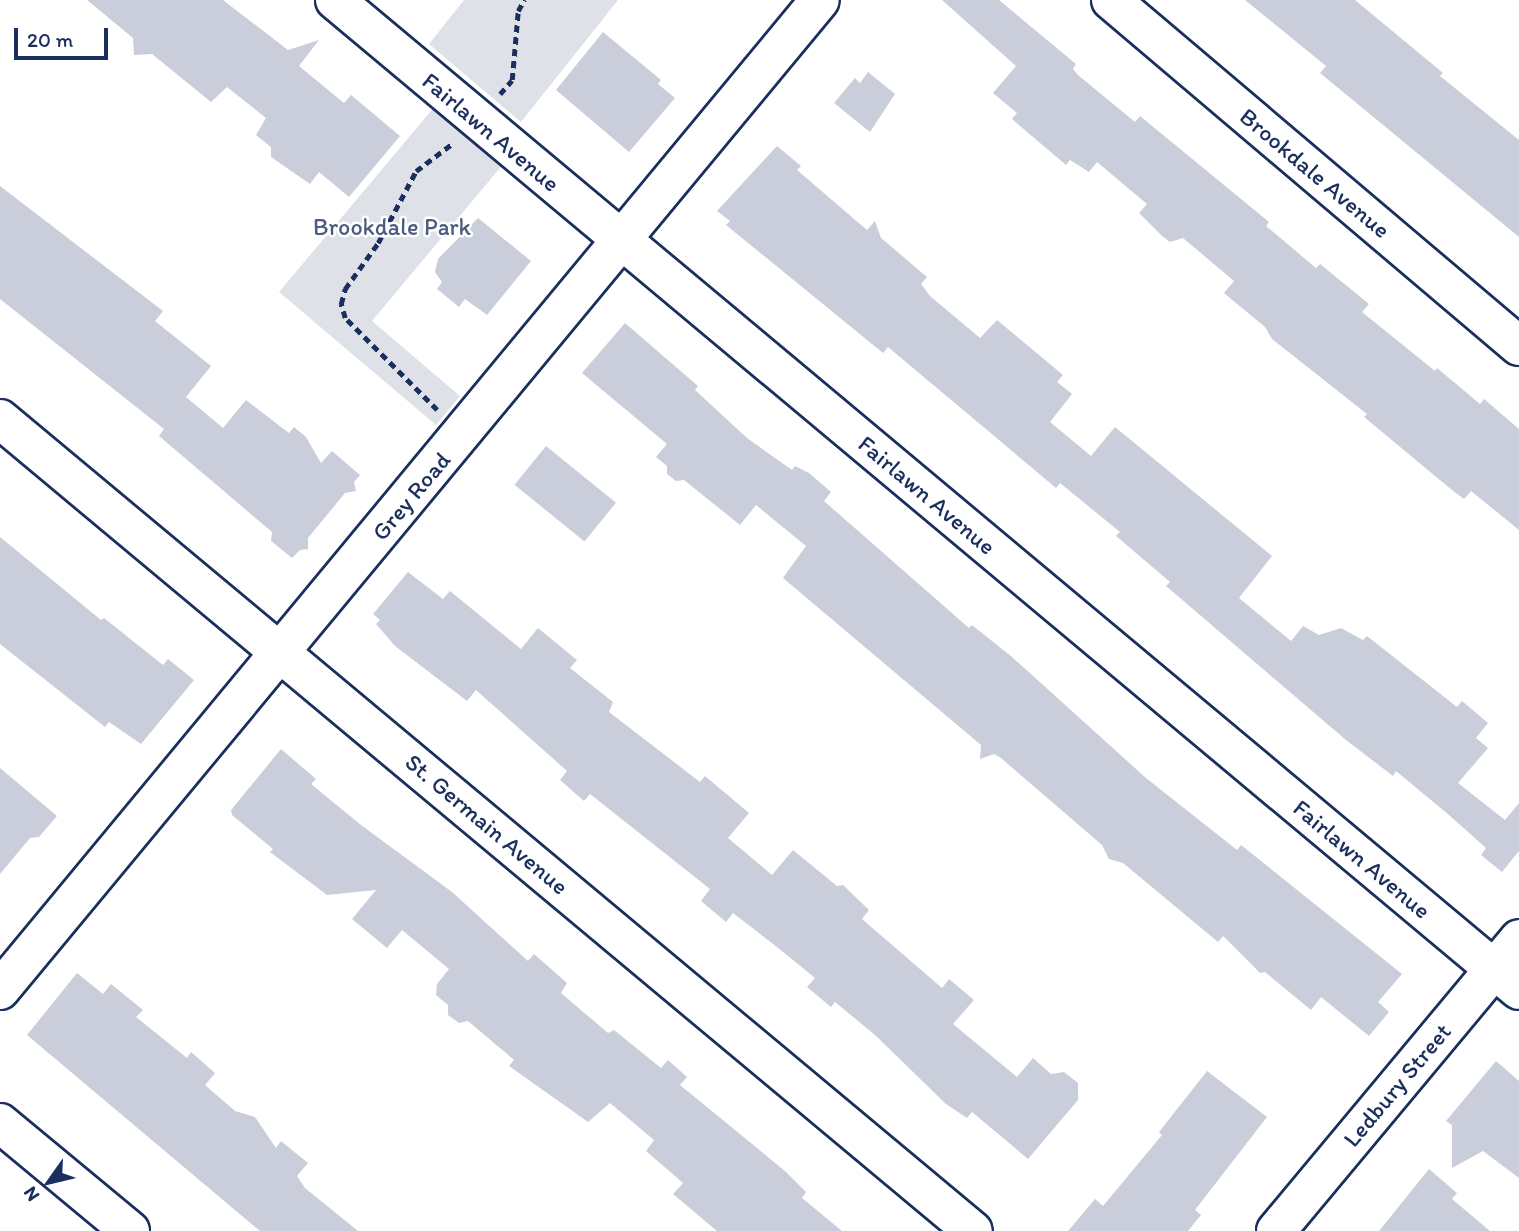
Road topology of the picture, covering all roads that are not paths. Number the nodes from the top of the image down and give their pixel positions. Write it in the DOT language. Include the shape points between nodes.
graph roads {
  1 [pos="335,0"];
  2 [pos="820,0"];
  3 [pos="1111,0"];
  4 [pos="624,241"];
  5 [pos="1519,346"];
  6 [pos="0,419"];
  7 [pos="281,651"];
  8 [pos="1519,939"];
  9 [pos="1506,980"];
  10 [pos="0,990"];
  11 [pos="0,1123"];
  12 [pos="130,1231"];
  13 [pos="973,1231"];
  14 [pos="1276,1231"];
  1 -- 4 [label="street, Fairlawn Avenue"];
  2 -- 4 [label="street, Grey Road"];
  3 -- 5 [label="street, Brookdale Avenue"];
  4 -- 7 [label="street, Grey Road"];
  4 -- 9 [label="street, Fairlawn Avenue"];
  6 -- 7 [label="street, St. Germain Avenue"];
  7 -- 10 [label="street, Grey Road"];
  7 -- 13 [label="street, St. Germain Avenue"];
  8 -- 9 [label="street, Ledbury Street"];
  9 -- 14 [label="street, Ledbury Street"];
  11 -- 12 [label="street"];
}
